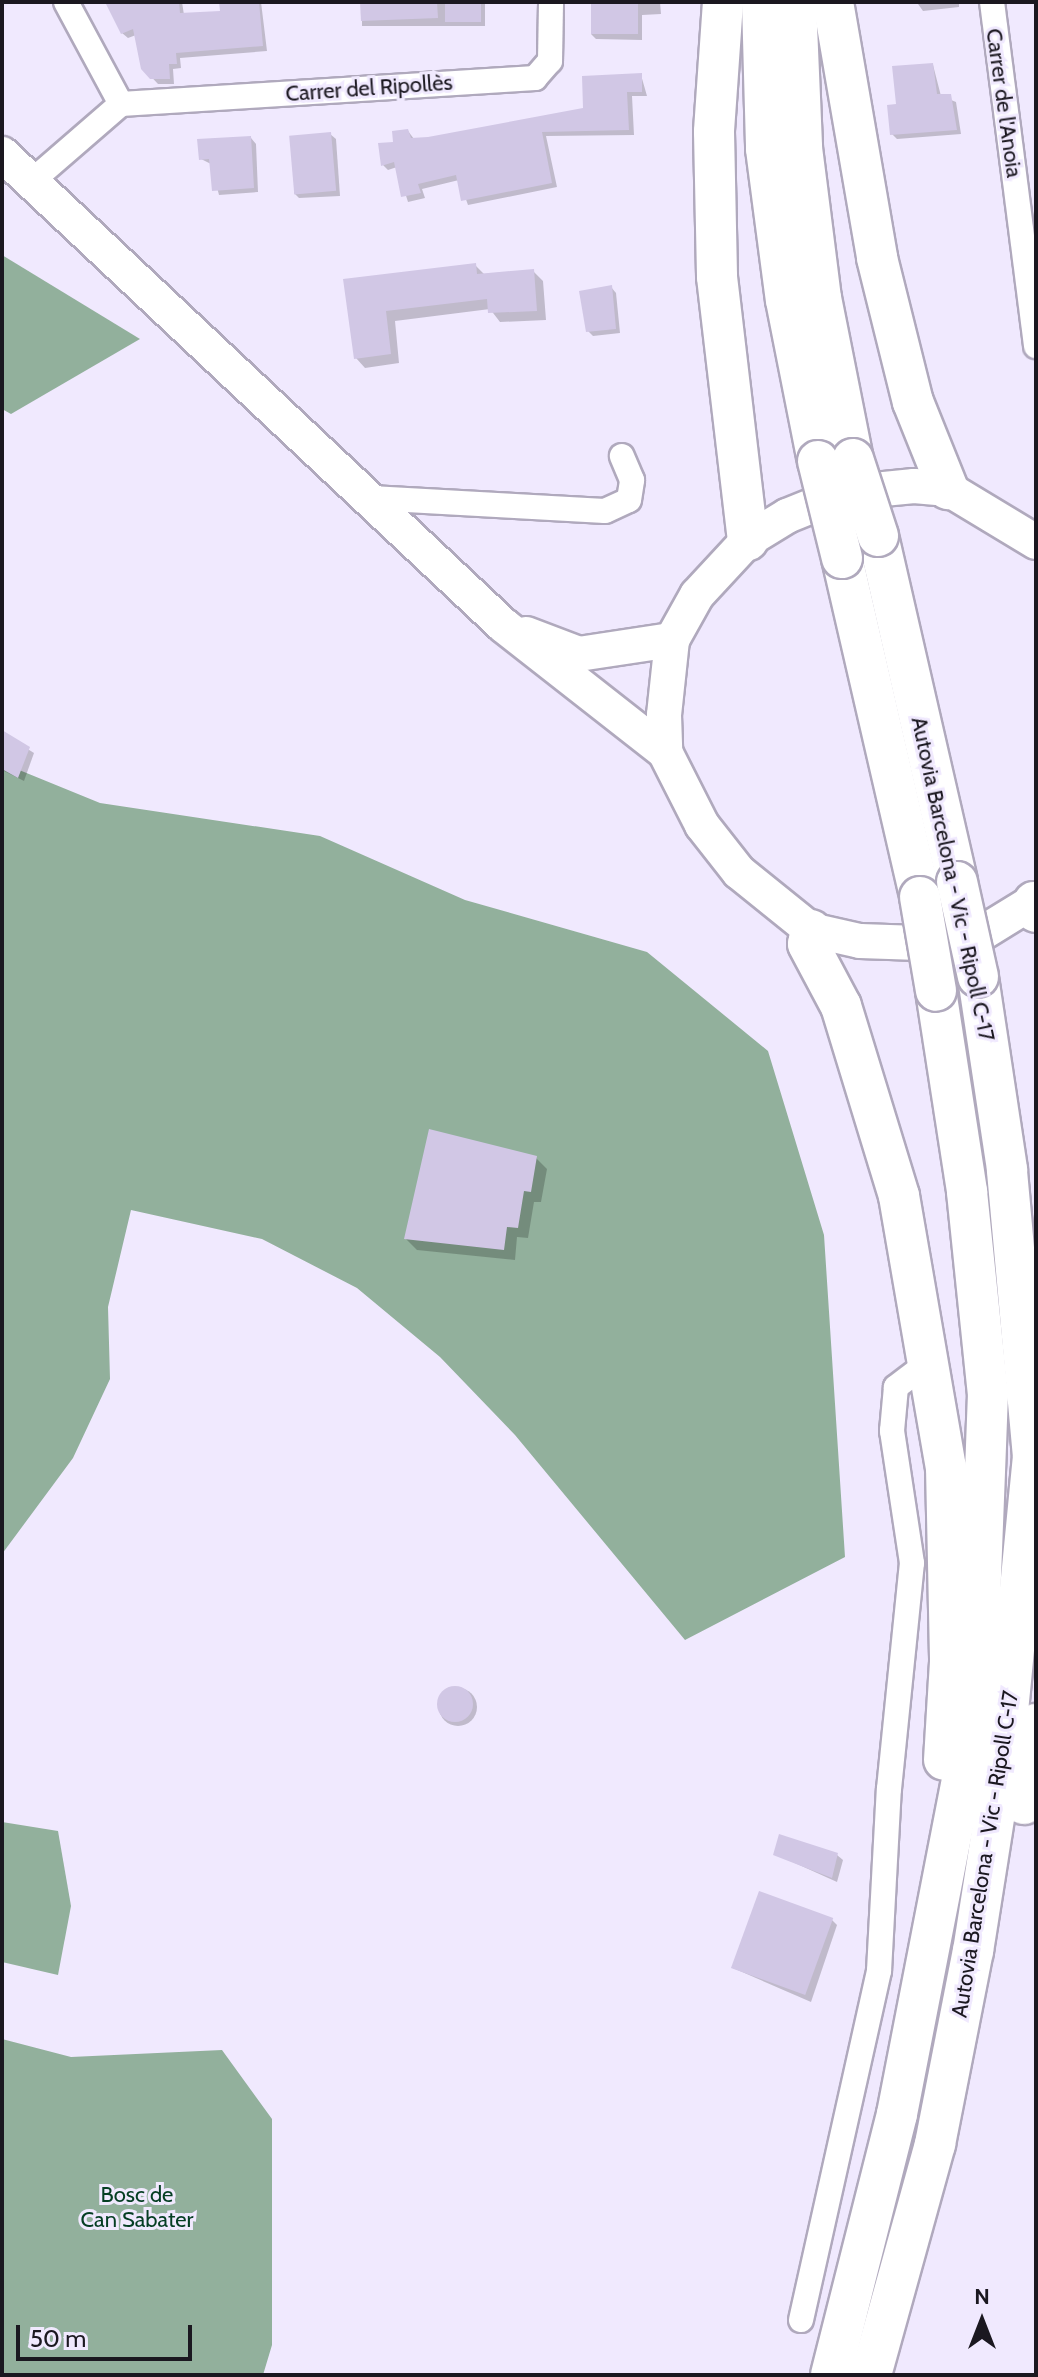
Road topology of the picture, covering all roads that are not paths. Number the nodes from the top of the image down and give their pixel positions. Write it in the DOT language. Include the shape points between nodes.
graph roads {
  1 [pos="66,2"];
  2 [pos="551,2"];
  3 [pos="723,2"];
  4 [pos="762,2"];
  5 [pos="796,2"];
  6 [pos="833,2"];
  7 [pos="992,2"];
  8 [pos="121,104"];
  9 [pos="2,154"];
  10 [pos="32,181"];
  11 [pos="1034,299"];
  12 [pos="1036,346"];
  13 [pos="622,456"];
  14 [pos="836,460"];
  15 [pos="948,489"];
  16 [pos="371,498"];
  17 [pos="748,540"];
  18 [pos="1036,542"];
  19 [pos="503,625"];
  20 [pos="672,640"];
  21 [pos="665,752"];
  22 [pos="1035,904"];
  23 [pos="811,930"];
  24 [pos="928,1363"];
  25 [pos="1036,1724"];
  26 [pos="897,2114"];
  27 [pos="935,2144"];
  28 [pos="801,2320"];
  29 [pos="831,2375"];
  30 [pos="871,2375"];
  1 -- 8 [label="street"];
  2 -- 8 [label="street, Carrer del Ripollès" via="550,61 535,78"];
  3 -- 17 [label="highway" via="714,132 717,277"];
  4 -- 14 [label="highway, Autovia Barcelona - Vic - Ripoll C-17" via="766,149 786,300"];
  5 -- 14 [label="highway, Autovia Barcelona - Vic - Ripoll C-17" via="807,193"];
  6 -- 15 [label="highway" via="877,258 913,402"];
  7 -- 11 [label="street, Carrer de l'Anoia"];
  8 -- 10 [label="street"];
  9 -- 10 [label="main road"];
  10 -- 16 [label="main road"];
  11 -- 12 [label="street, Carrer de l'Anoia"];
  13 -- 16 [label="street" via="632,480 629,500 605,511"];
  14 -- 26 [label="highway, Autovia Barcelona - Vic - Ripoll C-17, bridge" via="842,558 920,897 936,991 967,1191 988,1395 976,1706"];
  14 -- 27 [label="highway, Autovia Barcelona - Vic - Ripoll C-17, bridge" via="878,536 978,977 1007,1169 1033,1457 1003,1762"];
  15 -- 17 [label="main road" via="914,486 844,493 787,516"];
  15 -- 18 [label="main road"];
  16 -- 19 [label="main road"];
  17 -- 20 [label="main road" via="718,567"];
  19 -- 20 [label="main road" via="579,654"];
  19 -- 21 [label="main road"];
  20 -- 21 [label="main road"];
  21 -- 23 [label="main road" via="702,825 739,872"];
  22 -- 23 [label="main road" via="979,935 948,944 860,941"];
  23 -- 24 [label="highway" via="808,944 841,1006 899,1196"];
  24 -- 26 [label="highway" via="946,1467 950,1662 939,1837"];
  24 -- 28 [label="street" via="896,1387 892,1431 912,1563 889,1789 879,1971"];
  25 -- 27 [label="highway" via="983,2005"];
  26 -- 29 [label="highway, Autovia Barcelona - Vic - Ripoll C-17"];
  27 -- 30 [label="highway, Autovia Barcelona - Vic - Ripoll C-17"];
}
